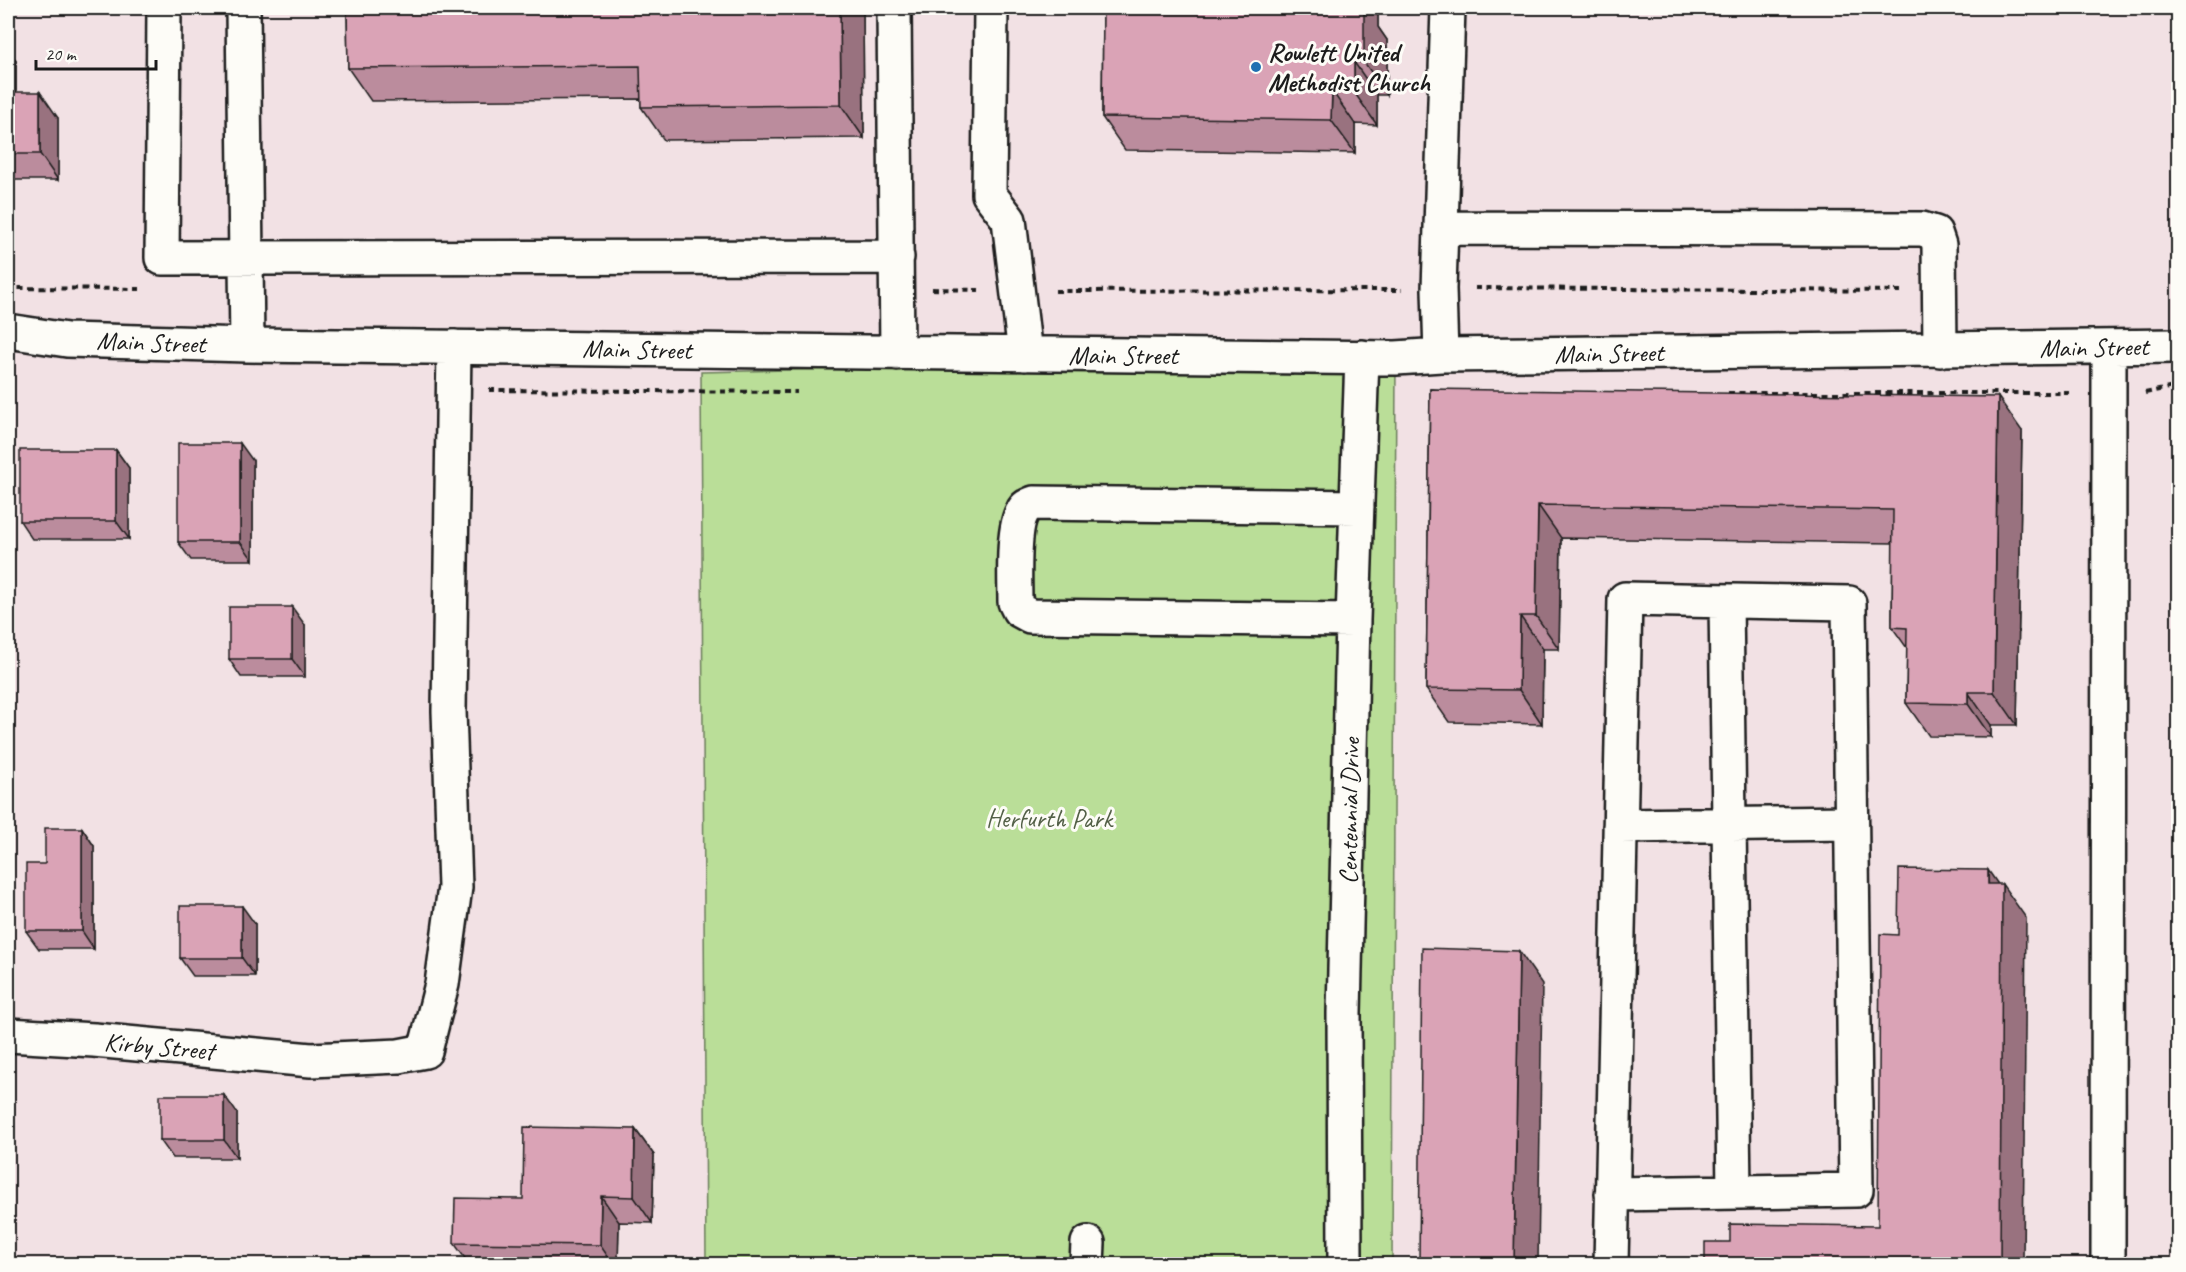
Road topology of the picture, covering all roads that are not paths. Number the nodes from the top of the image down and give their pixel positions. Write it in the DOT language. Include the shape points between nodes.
graph roads {
  1 [pos="164,8"];
  2 [pos="243,8"];
  3 [pos="894,8"];
  4 [pos="991,8"];
  5 [pos="1448,8"];
  6 [pos="1441,228"];
  7 [pos="246,257"];
  8 [pos="897,257"];
  9 [pos="8,331"];
  10 [pos="67,340"];
  11 [pos="247,345"];
  12 [pos="2178,346"];
  13 [pos="454,347"];
  14 [pos="2109,347"];
  15 [pos="1940,350"];
  16 [pos="8,353"];
  17 [pos="897,353"];
  18 [pos="1025,354"];
  19 [pos="1441,355"];
  20 [pos="1362,357"];
  21 [pos="1357,507"];
  22 [pos="1726,601"];
  23 [pos="1353,620"];
  24 [pos="1851,823"];
  25 [pos="1730,825"];
  26 [pos="1620,826"];
  27 [pos="8,1035"];
  28 [pos="1734,1192"];
  29 [pos="1612,1194"];
  30 [pos="1345,1264"];
  31 [pos="1611,1264"];
  32 [pos="2110,1264"];
  1 -- 7 [label="street" via="162,258"];
  2 -- 7 [label="street"];
  3 -- 8 [label="street"];
  4 -- 18 [label="street" via="989,194 1009,220"];
  5 -- 6 [label="street"];
  6 -- 15 [label="street" via="1935,232 1939,244"];
  6 -- 19 [label="street"];
  7 -- 8 [label="street"];
  7 -- 11 [label="street"];
  8 -- 17 [label="street"];
  9 -- 10 [label="street, Main Street"];
  10 -- 11 [label="street, Main Street"];
  10 -- 16 [label="street, Main Street"];
  11 -- 13 [label="street, Main Street"];
  12 -- 14 [label="street, Main Street"];
  13 -- 17 [label="street, Main Street"];
  13 -- 27 [label="street, Kirby Street" via="449,711 455,887 442,984 424,1051 311,1060"];
  14 -- 15 [label="street, Main Street"];
  14 -- 32 [label="street"];
  15 -- 19 [label="street, Main Street"];
  17 -- 18 [label="street, Main Street"];
  18 -- 20 [label="street, Main Street"];
  19 -- 20 [label="street, Main Street"];
  20 -- 21 [label="street, Centennial Drive"];
  21 -- 23 [label="street, Centennial Drive"];
  21 -- 23 [label="street" via="1034,503 1022,512 1017,526 1015,602 1019,610 1030,616"];
  22 -- 24 [label="street" via="1849,603"];
  22 -- 25 [label="street"];
  22 -- 26 [label="street" via="1625,599"];
  23 -- 30 [label="street, Centennial Drive" via="1344,1012"];
  24 -- 25 [label="street"];
  24 -- 28 [label="street" via="1856,1190"];
  25 -- 26 [label="street"];
  25 -- 28 [label="street"];
  26 -- 29 [label="street"];
  28 -- 29 [label="street"];
  29 -- 31 [label="street"];
}
